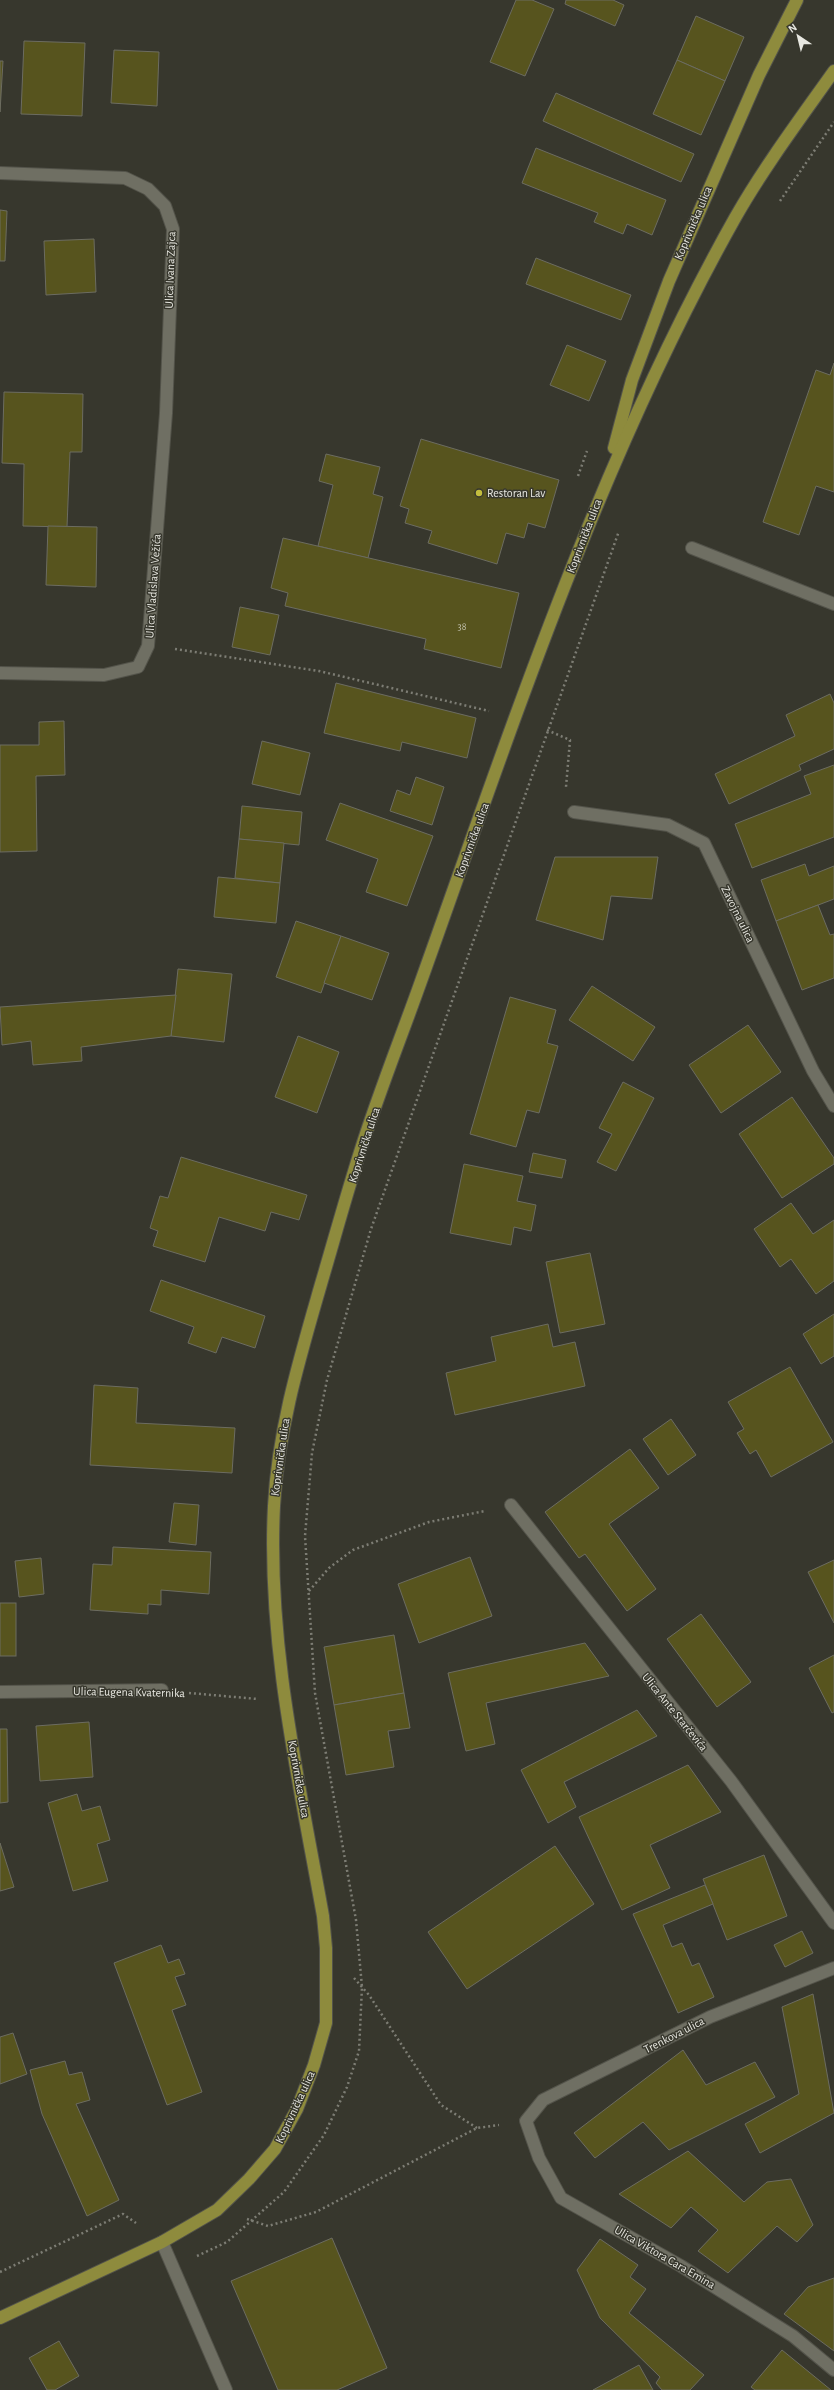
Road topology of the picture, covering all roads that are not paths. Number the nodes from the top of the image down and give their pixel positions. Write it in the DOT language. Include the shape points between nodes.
graph roads {
  1 [pos="798,0"];
  2 [pos="834,71"];
  3 [pos="0,173"];
  4 [pos="166,412"];
  5 [pos="607,478"];
  6 [pos="692,548"];
  7 [pos="834,604"];
  8 [pos="0,673"];
  9 [pos="574,812"];
  10 [pos="834,1106"];
  11 [pos="511,1505"];
  12 [pos="162,1690"];
  13 [pos="0,1692"];
  14 [pos="834,1923"];
  15 [pos="834,1968"];
  16 [pos="526,2122"];
  17 [pos="162,2242"];
  18 [pos="0,2318"];
  19 [pos="834,2370"];
  20 [pos="226,2390"];
  1 -- 5 [label="main road, Koprivnička ulica" via="756,82 669,281 632,380"];
  2 -- 5 [label="main road, Koprivnička ulica" via="738,213 662,357"];
  3 -- 4 [label="street, Ulica Ivana Zajca" via="125,178 148,189 165,206 173,229"];
  4 -- 8 [label="street, Ulica Vladislava Vežića" via="148,646 138,667 104,675"];
  5 -- 17 [label="main road, Koprivnička ulica" via="516,719 361,1148 292,1382 280,1447 274,1512 276,1624 284,1697 323,1916 326,1948 326,2023 314,2065 297,2109 275,2149 217,2210"];
  6 -- 7 [label="street"];
  9 -- 10 [label="street, Zavojna ulica" via="668,824 704,843 813,1071"];
  11 -- 14 [label="street, Ulica Ante Starčevića" via="731,1781"];
  12 -- 13 [label="street, Ulica Eugena Kvaternika"];
  15 -- 16 [label="street, Trenkova ulica" via="703,2020 543,2100"];
  16 -- 19 [label="street, Ulica Viktora Cara Emina" via="539,2158 561,2198 721,2290 793,2336"];
  17 -- 18 [label="main road, Koprivnička ulica"];
  17 -- 20 [label="street"];
}
